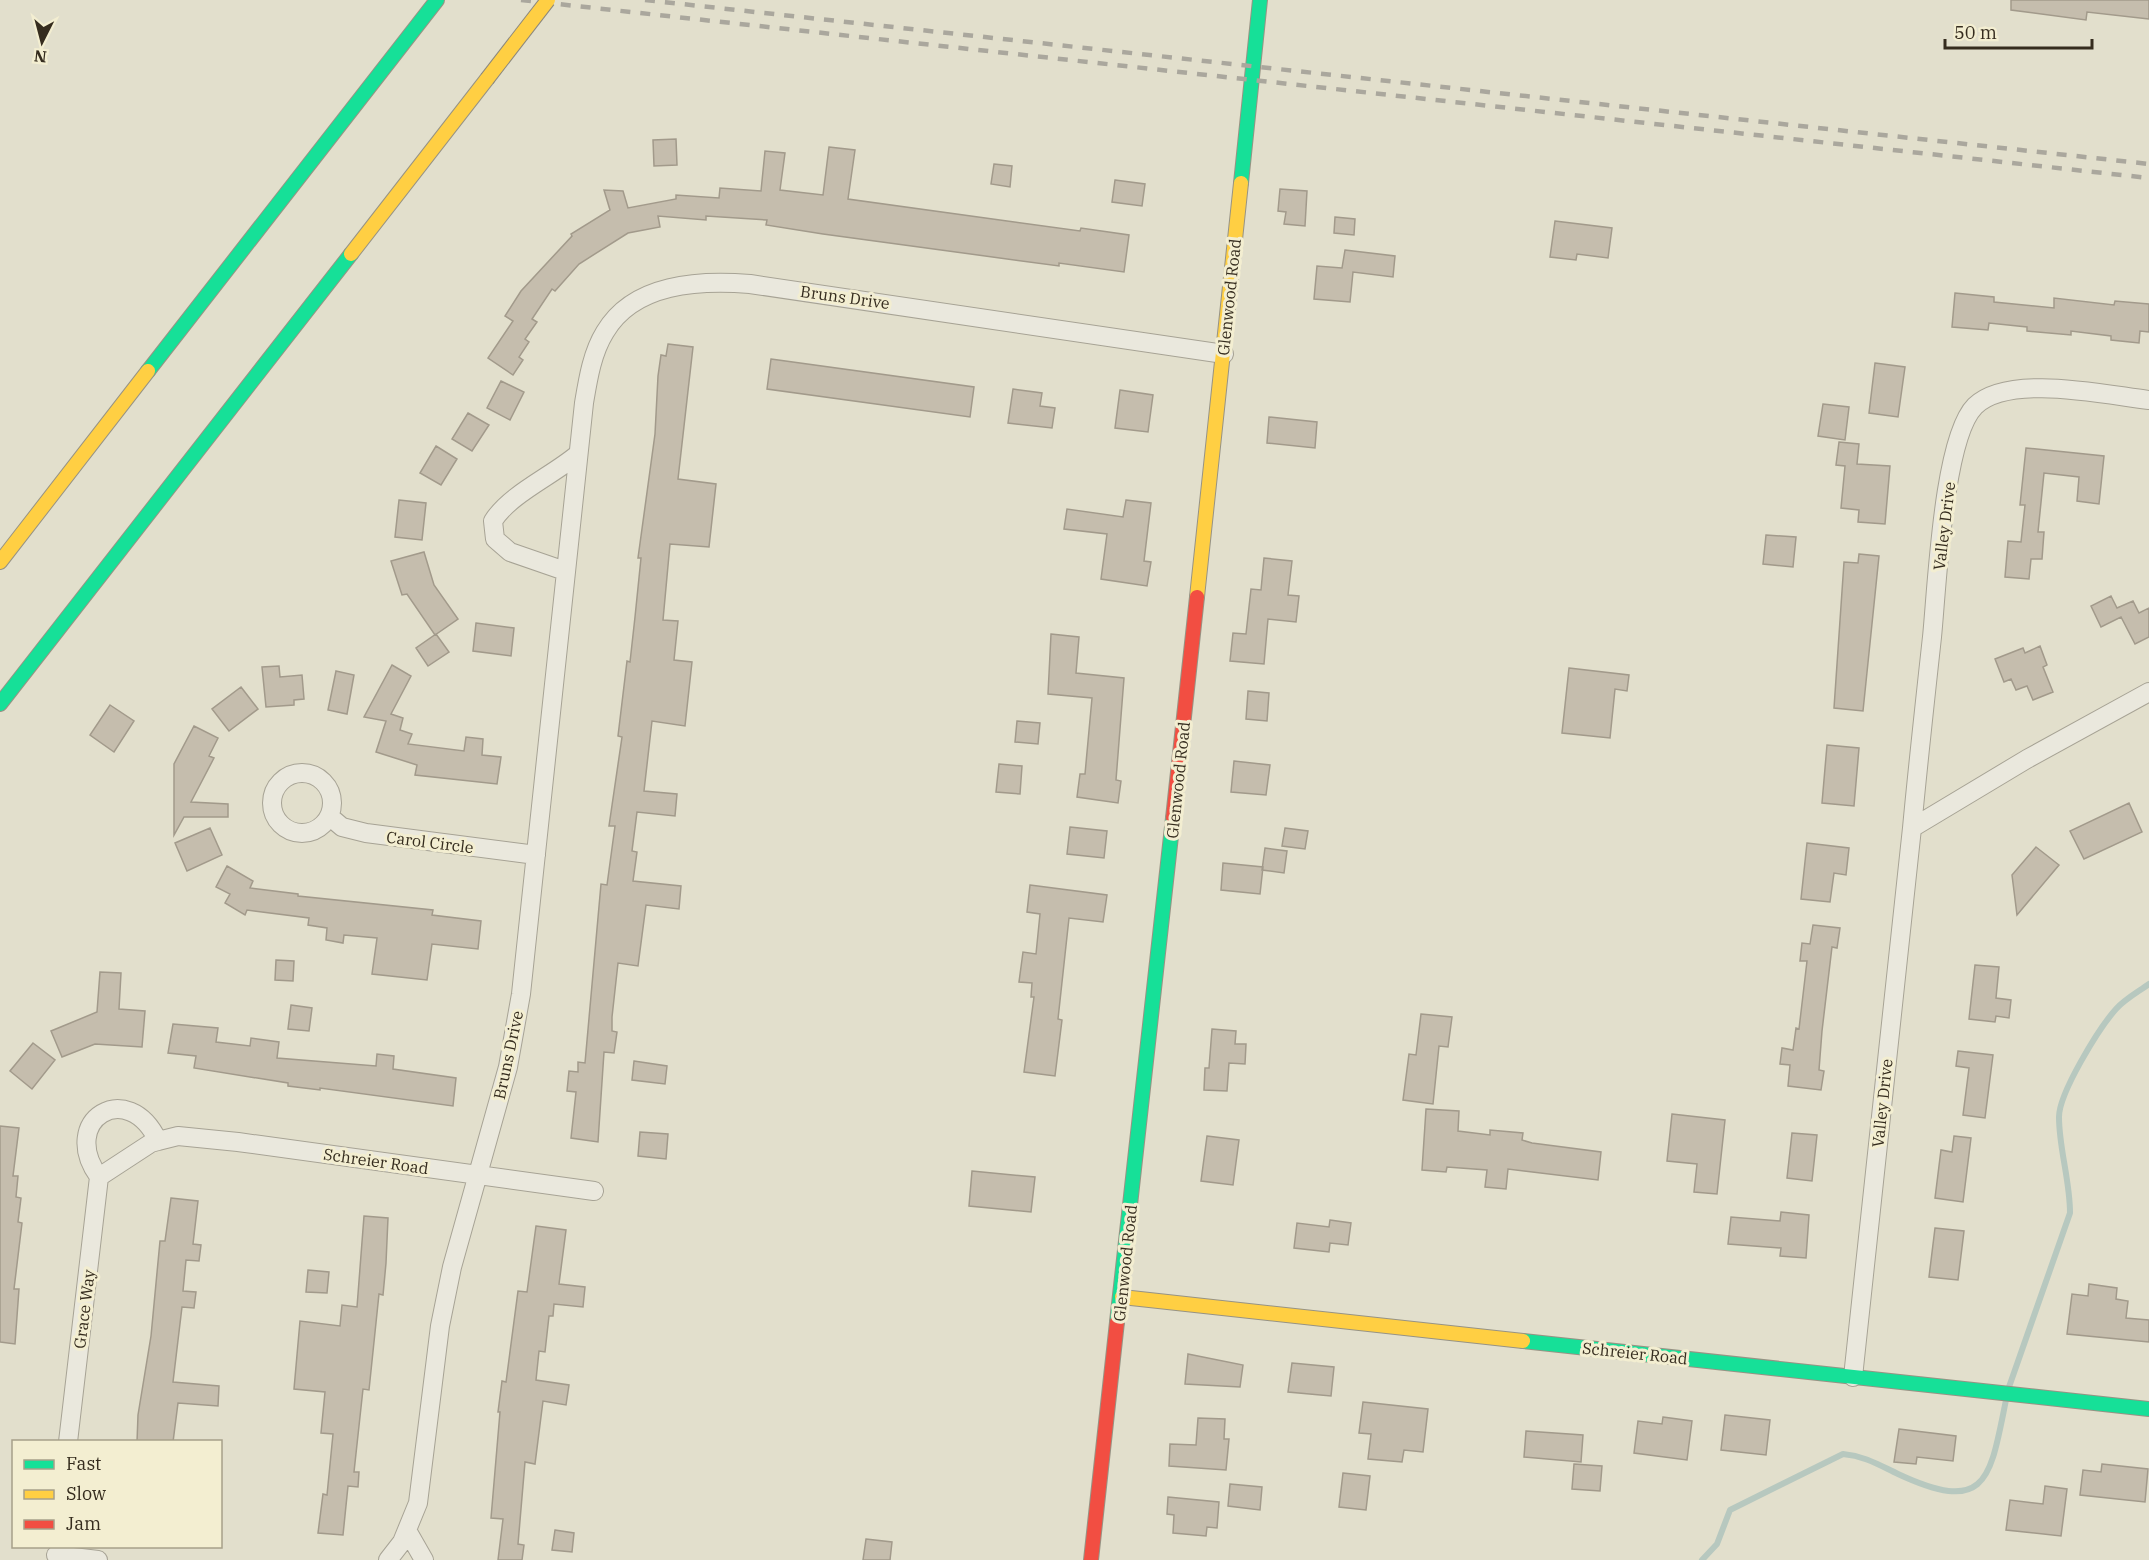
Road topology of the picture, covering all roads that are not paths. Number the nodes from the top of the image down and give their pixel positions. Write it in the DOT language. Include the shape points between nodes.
graph roads {
  1 [pos="437,0"];
  2 [pos="548,0"];
  3 [pos="1260,0"];
  4 [pos="1224,354"];
  5 [pos="2149,400"];
  6 [pos="578,454"];
  7 [pos="0,562"];
  8 [pos="565,571"];
  9 [pos="2149,692"];
  10 [pos="0,704"];
  11 [pos="329,816"];
  12 [pos="1912,828"];
  13 [pos="536,855"];
  14 [pos="158,1141"];
  15 [pos="478,1176"];
  16 [pos="99,1177"];
  17 [pos="594,1191"];
  18 [pos="1122,1297"];
  19 [pos="1853,1377"];
  20 [pos="2149,1409"];
  21 [pos="68,1440"];
  22 [pos="408,1532"];
  23 [pos="56,1554"];
  24 [pos="98,1560"];
  25 [pos="388,1560"];
  26 [pos="424,1560"];
  27 [pos="1091,1560"];
  1 -- 7 [label="main road"];
  2 -- 10 [label="main road, bridge"];
  3 -- 4 [label="main road, Glenwood Road"];
  4 -- 6 [label="street, Bruns Drive" via="750,284 690,283 647,296 620,313 605,331 589,374"];
  4 -- 18 [label="main road, Glenwood Road"];
  5 -- 12 [label="street, Valley Drive" via="2018,389 1975,406 1953,458 1944,517"];
  6 -- 8 [label="street, Bruns Drive"];
  6 -- 8 [label="street" via="502,508 493,521 495,539 510,552"];
  8 -- 13 [label="street, Bruns Drive"];
  9 -- 12 [label="street"];
  11 -- 13 [label="street, Carol Circle" via="342,827 366,833"];
  12 -- 19 [label="street, Valley Drive"];
  13 -- 15 [label="street, Bruns Drive" via="521,994 508,1067"];
  14 -- 15 [label="street, Schreier Road" via="178,1136 238,1142"];
  14 -- 16 [label="street, Schreier Road"];
  14 -- 16 [label="street" via="143,1118 130,1110 108,1109 94,1119 86,1136 86,1153"];
  15 -- 17 [label="street, Schreier Road"];
  15 -- 22 [label="street, Bruns Drive" via="442,1314 423,1474"];
  16 -- 21 [label="street, Grace Way"];
  18 -- 19 [label="main road, Schreier Road"];
  18 -- 27 [label="main road, Glenwood Road"];
  19 -- 20 [label="main road, Schreier Road"];
  22 -- 25 [label="street, Bruns Drive"];
  22 -- 26 [label="street"];
  23 -- 24 [label="street"];
}
